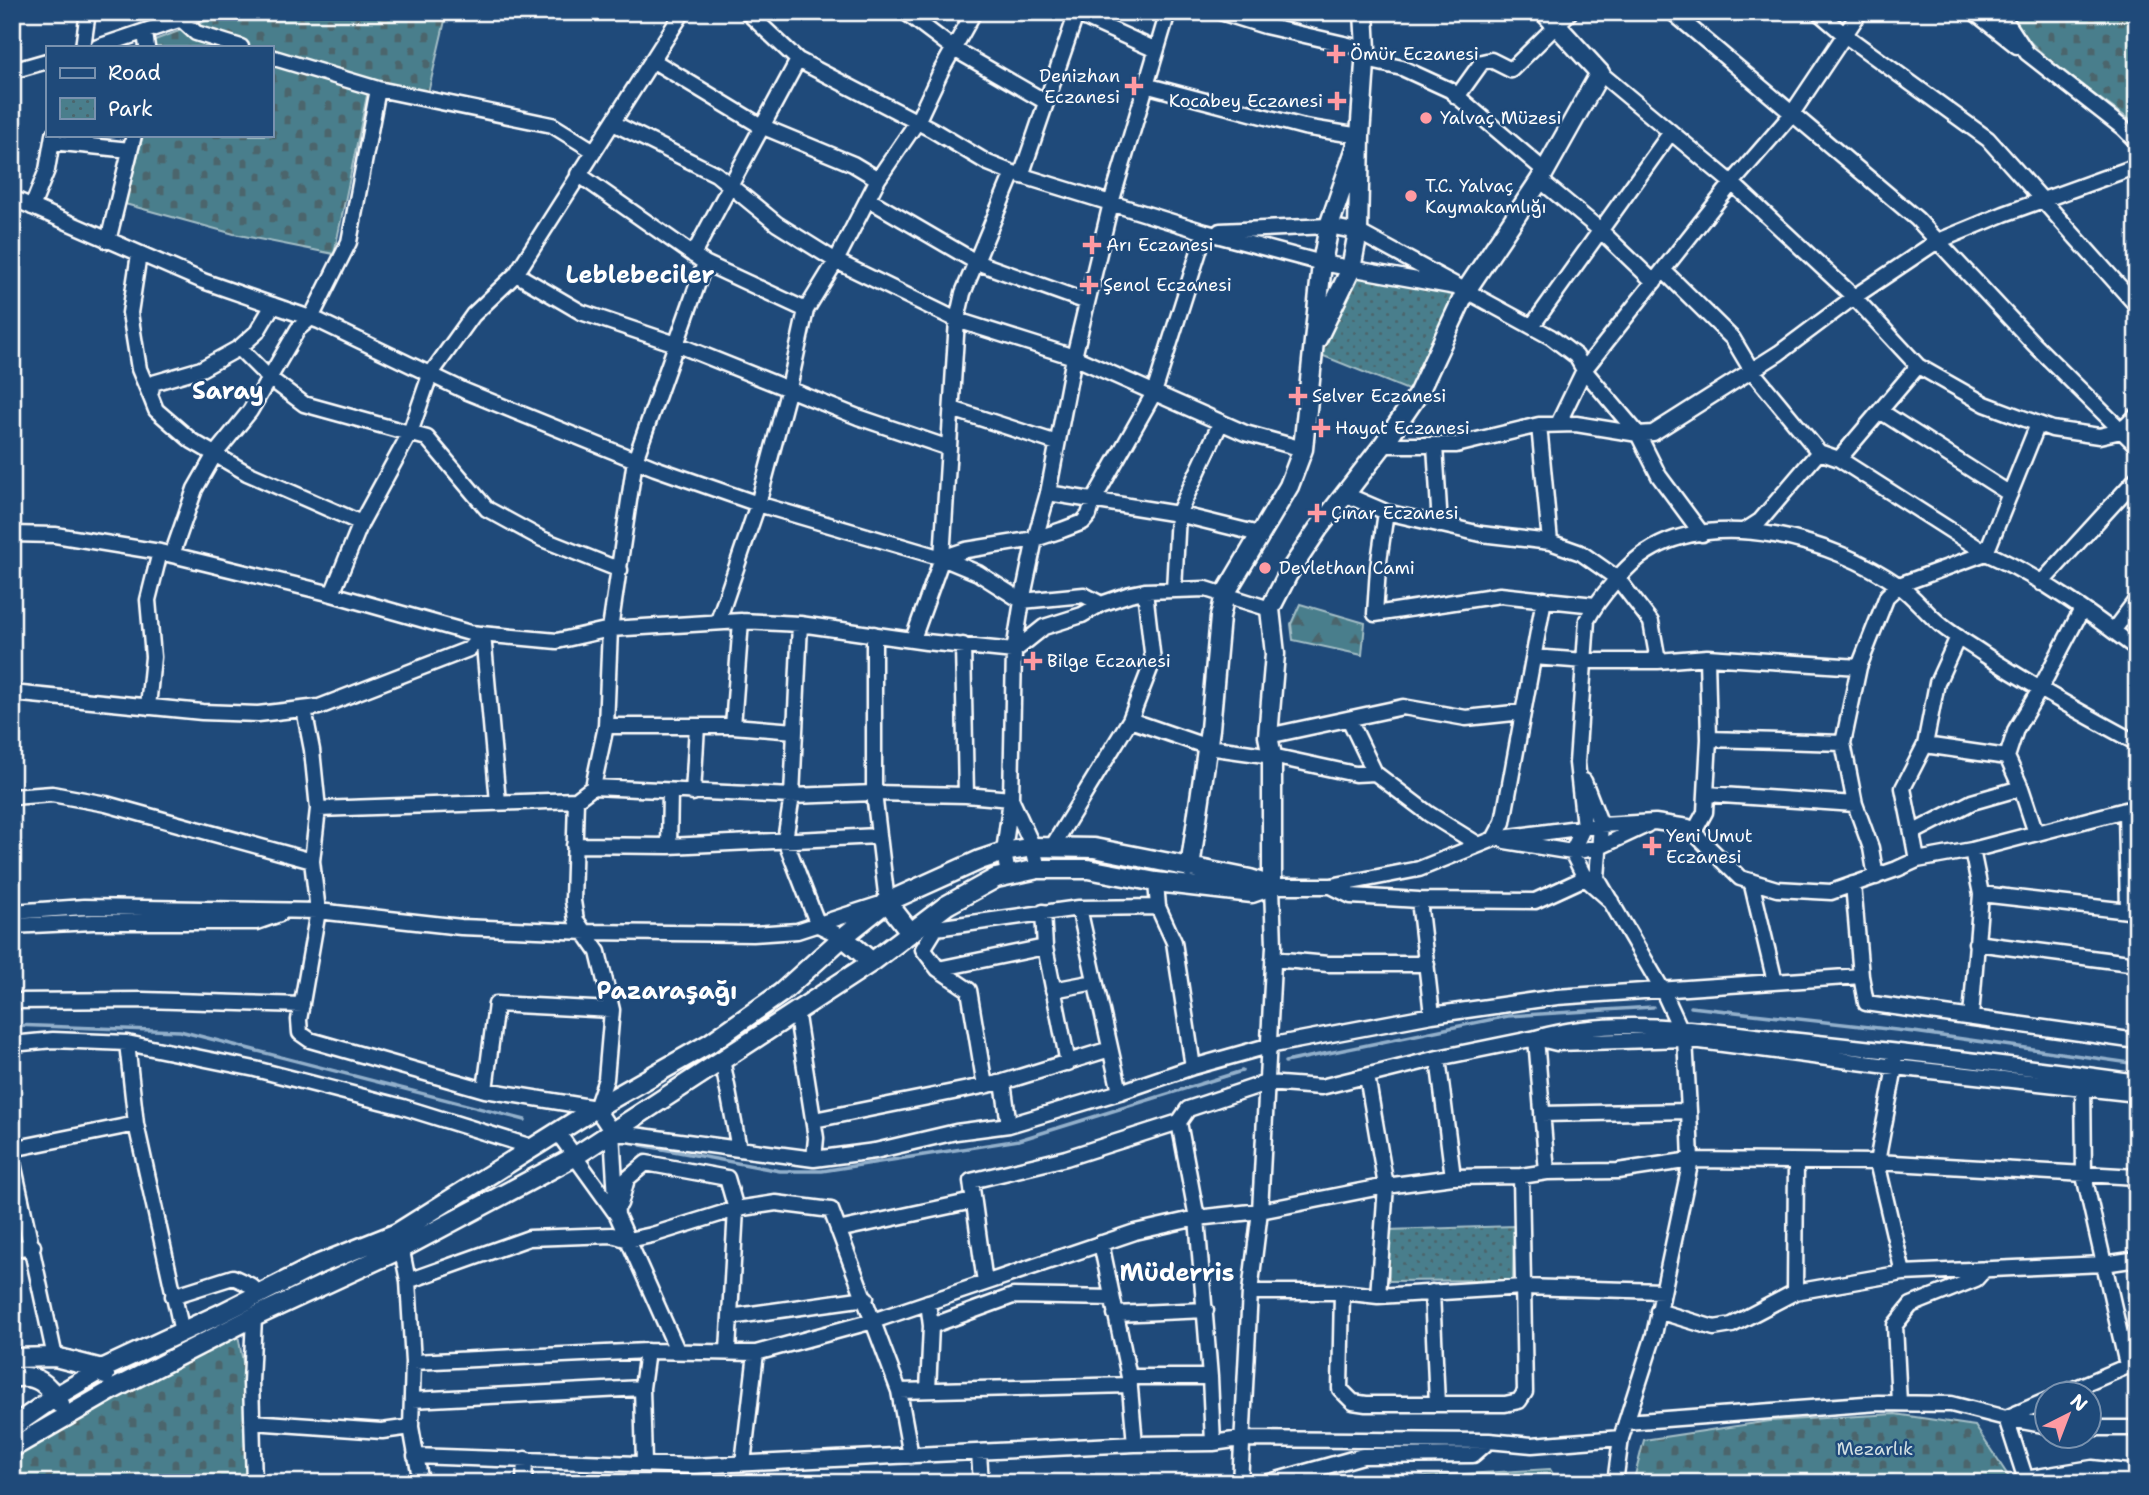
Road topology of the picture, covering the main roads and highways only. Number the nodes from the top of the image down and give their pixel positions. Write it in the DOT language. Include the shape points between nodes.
graph roads {
  1 [pos="1364,12"];
  2 [pos="1550,18"];
  3 [pos="1360,136"];
  4 [pos="1311,351"];
  5 [pos="1190,868"];
  6 [pos="1272,886"];
  7 [pos="887,902"];
  8 [pos="911,933"];
  9 [pos="843,937"];
  10 [pos="872,962"];
  11 [pos="400,1241"];
  12 [pos="12,1358"];
  13 [pos="102,1369"];
  14 [pos="12,1378"];
  15 [pos="114,1388"];
  16 [pos="55,1397"];
  17 [pos="67,1416"];
  18 [pos="12,1427"];
  19 [pos="12,1448"];
  1 -- 3 [label="main road"];
  2 -- 6 [label="main road" via="1600,73 1543,176 1467,289 1418,394 1288,574 1270,610 1275,654 1268,736"];
  3 -- 4 [label="main road" via="1329,226"];
  3 -- 4 [label="main road" via="1358,232 1351,269"];
  4 -- 5 [label="main road" via="1303,449 1289,486 1225,594"];
  5 -- 6 [label="main road"];
  5 -- 7 [label="main road" via="1094,848 1033,847 980,860"];
  6 -- 8 [label="main road" via="1252,893 1088,869 1038,869 996,878 947,905"];
  7 -- 8 [label="main road"];
  7 -- 9 [label="main road"];
  8 -- 10 [label="main road"];
  9 -- 10 [label="main road"];
  9 -- 11 [label="main road" via="781,993 710,1043 596,1108"];
  10 -- 11 [label="main road" via="574,1157"];
  11 -- 13 [label="main road" via="319,1264"];
  11 -- 15 [label="main road"];
  12 -- 13 [label="main road" via="55,1357"];
  13 -- 15 [label="main road"];
  13 -- 16 [label="main road"];
  14 -- 16 [label="main road" via="38,1380"];
  15 -- 17 [label="main road"];
  16 -- 17 [label="main road"];
  16 -- 18 [label="main road"];
  17 -- 19 [label="main road"];
}
